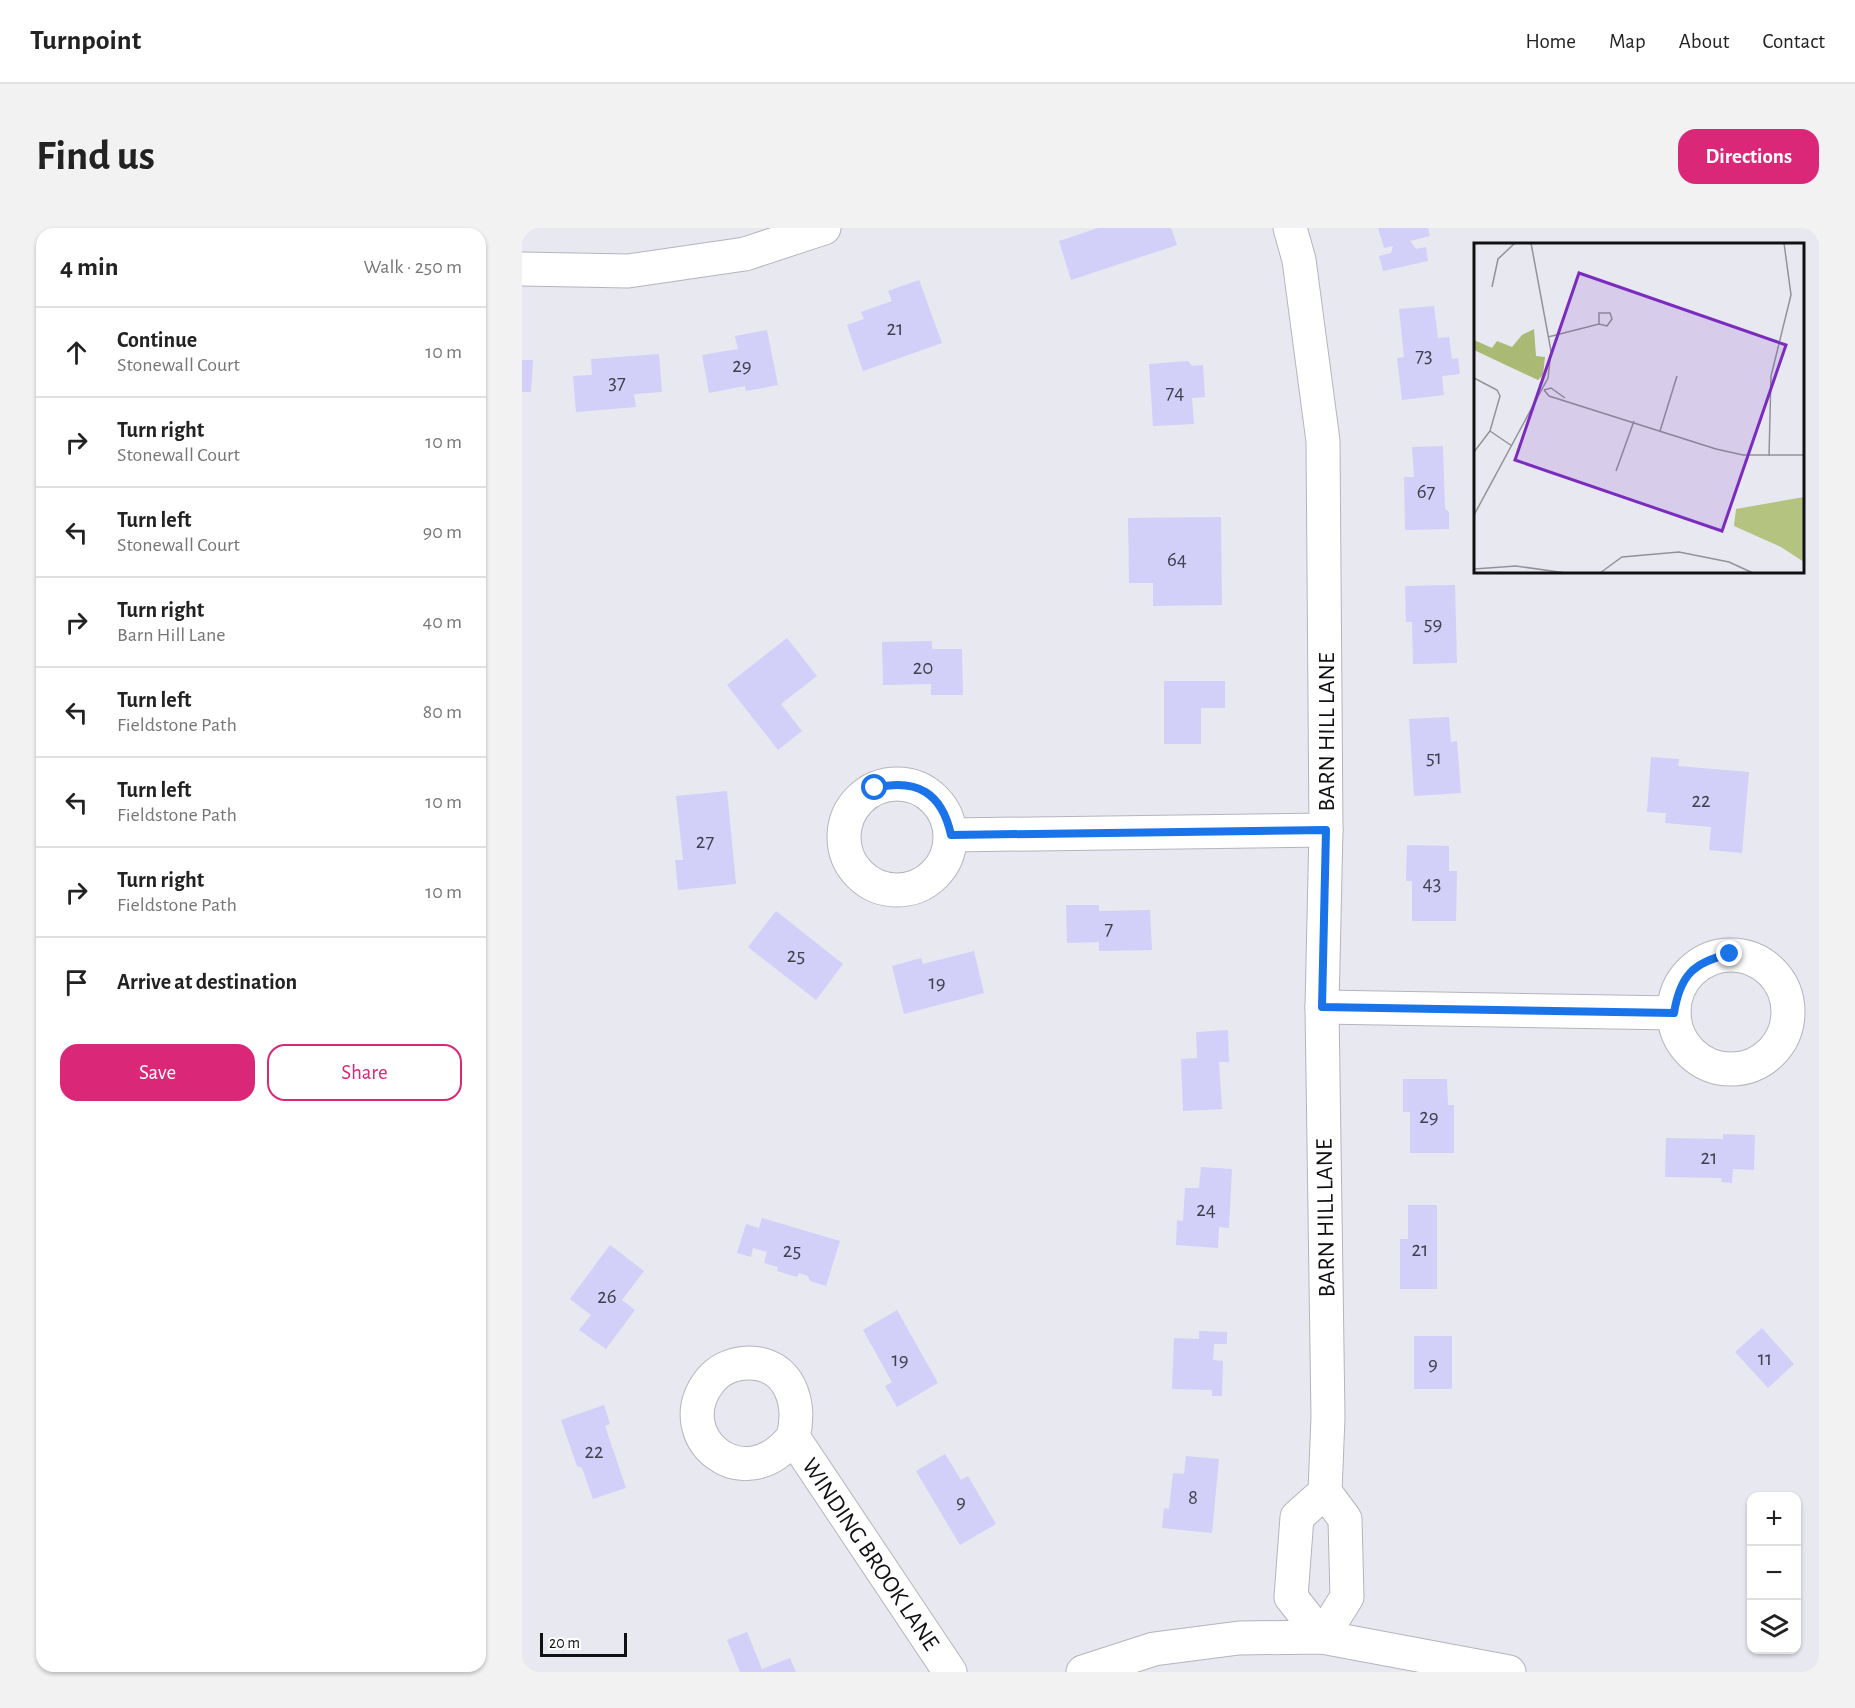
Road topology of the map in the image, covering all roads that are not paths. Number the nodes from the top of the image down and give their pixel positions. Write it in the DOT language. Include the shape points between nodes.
graph roads {
  1 [pos="824,228"];
  2 [pos="1290,228"];
  3 [pos="522,269"];
  4 [pos="1326,830"];
  5 [pos="951,835"];
  6 [pos="1322,1007"];
  7 [pos="1674,1013"];
  8 [pos="793,1437"];
  9 [pos="1325,1492"];
  10 [pos="1322,1638"];
  11 [pos="950,1672"];
  12 [pos="1083,1672"];
  13 [pos="1509,1672"];
  1 -- 3 [label="street" via="745,254 628,271"];
  2 -- 4 [label="street, BARN HILL LANE" via="1299,260 1323,441"];
  4 -- 5 [label="street"];
  4 -- 6 [label="street, BARN HILL LANE"];
  6 -- 7 [label="street"];
  6 -- 9 [label="street, BARN HILL LANE" via="1328,1418"];
  8 -- 11 [label="street, WINDING BROOK LANE"];
  9 -- 10 [label="street" via="1345,1519 1347,1597"];
  9 -- 10 [label="street" via="1297,1517 1291,1597"];
  10 -- 12 [label="street" via="1239,1638 1154,1649"];
  10 -- 13 [label="street"];
}
